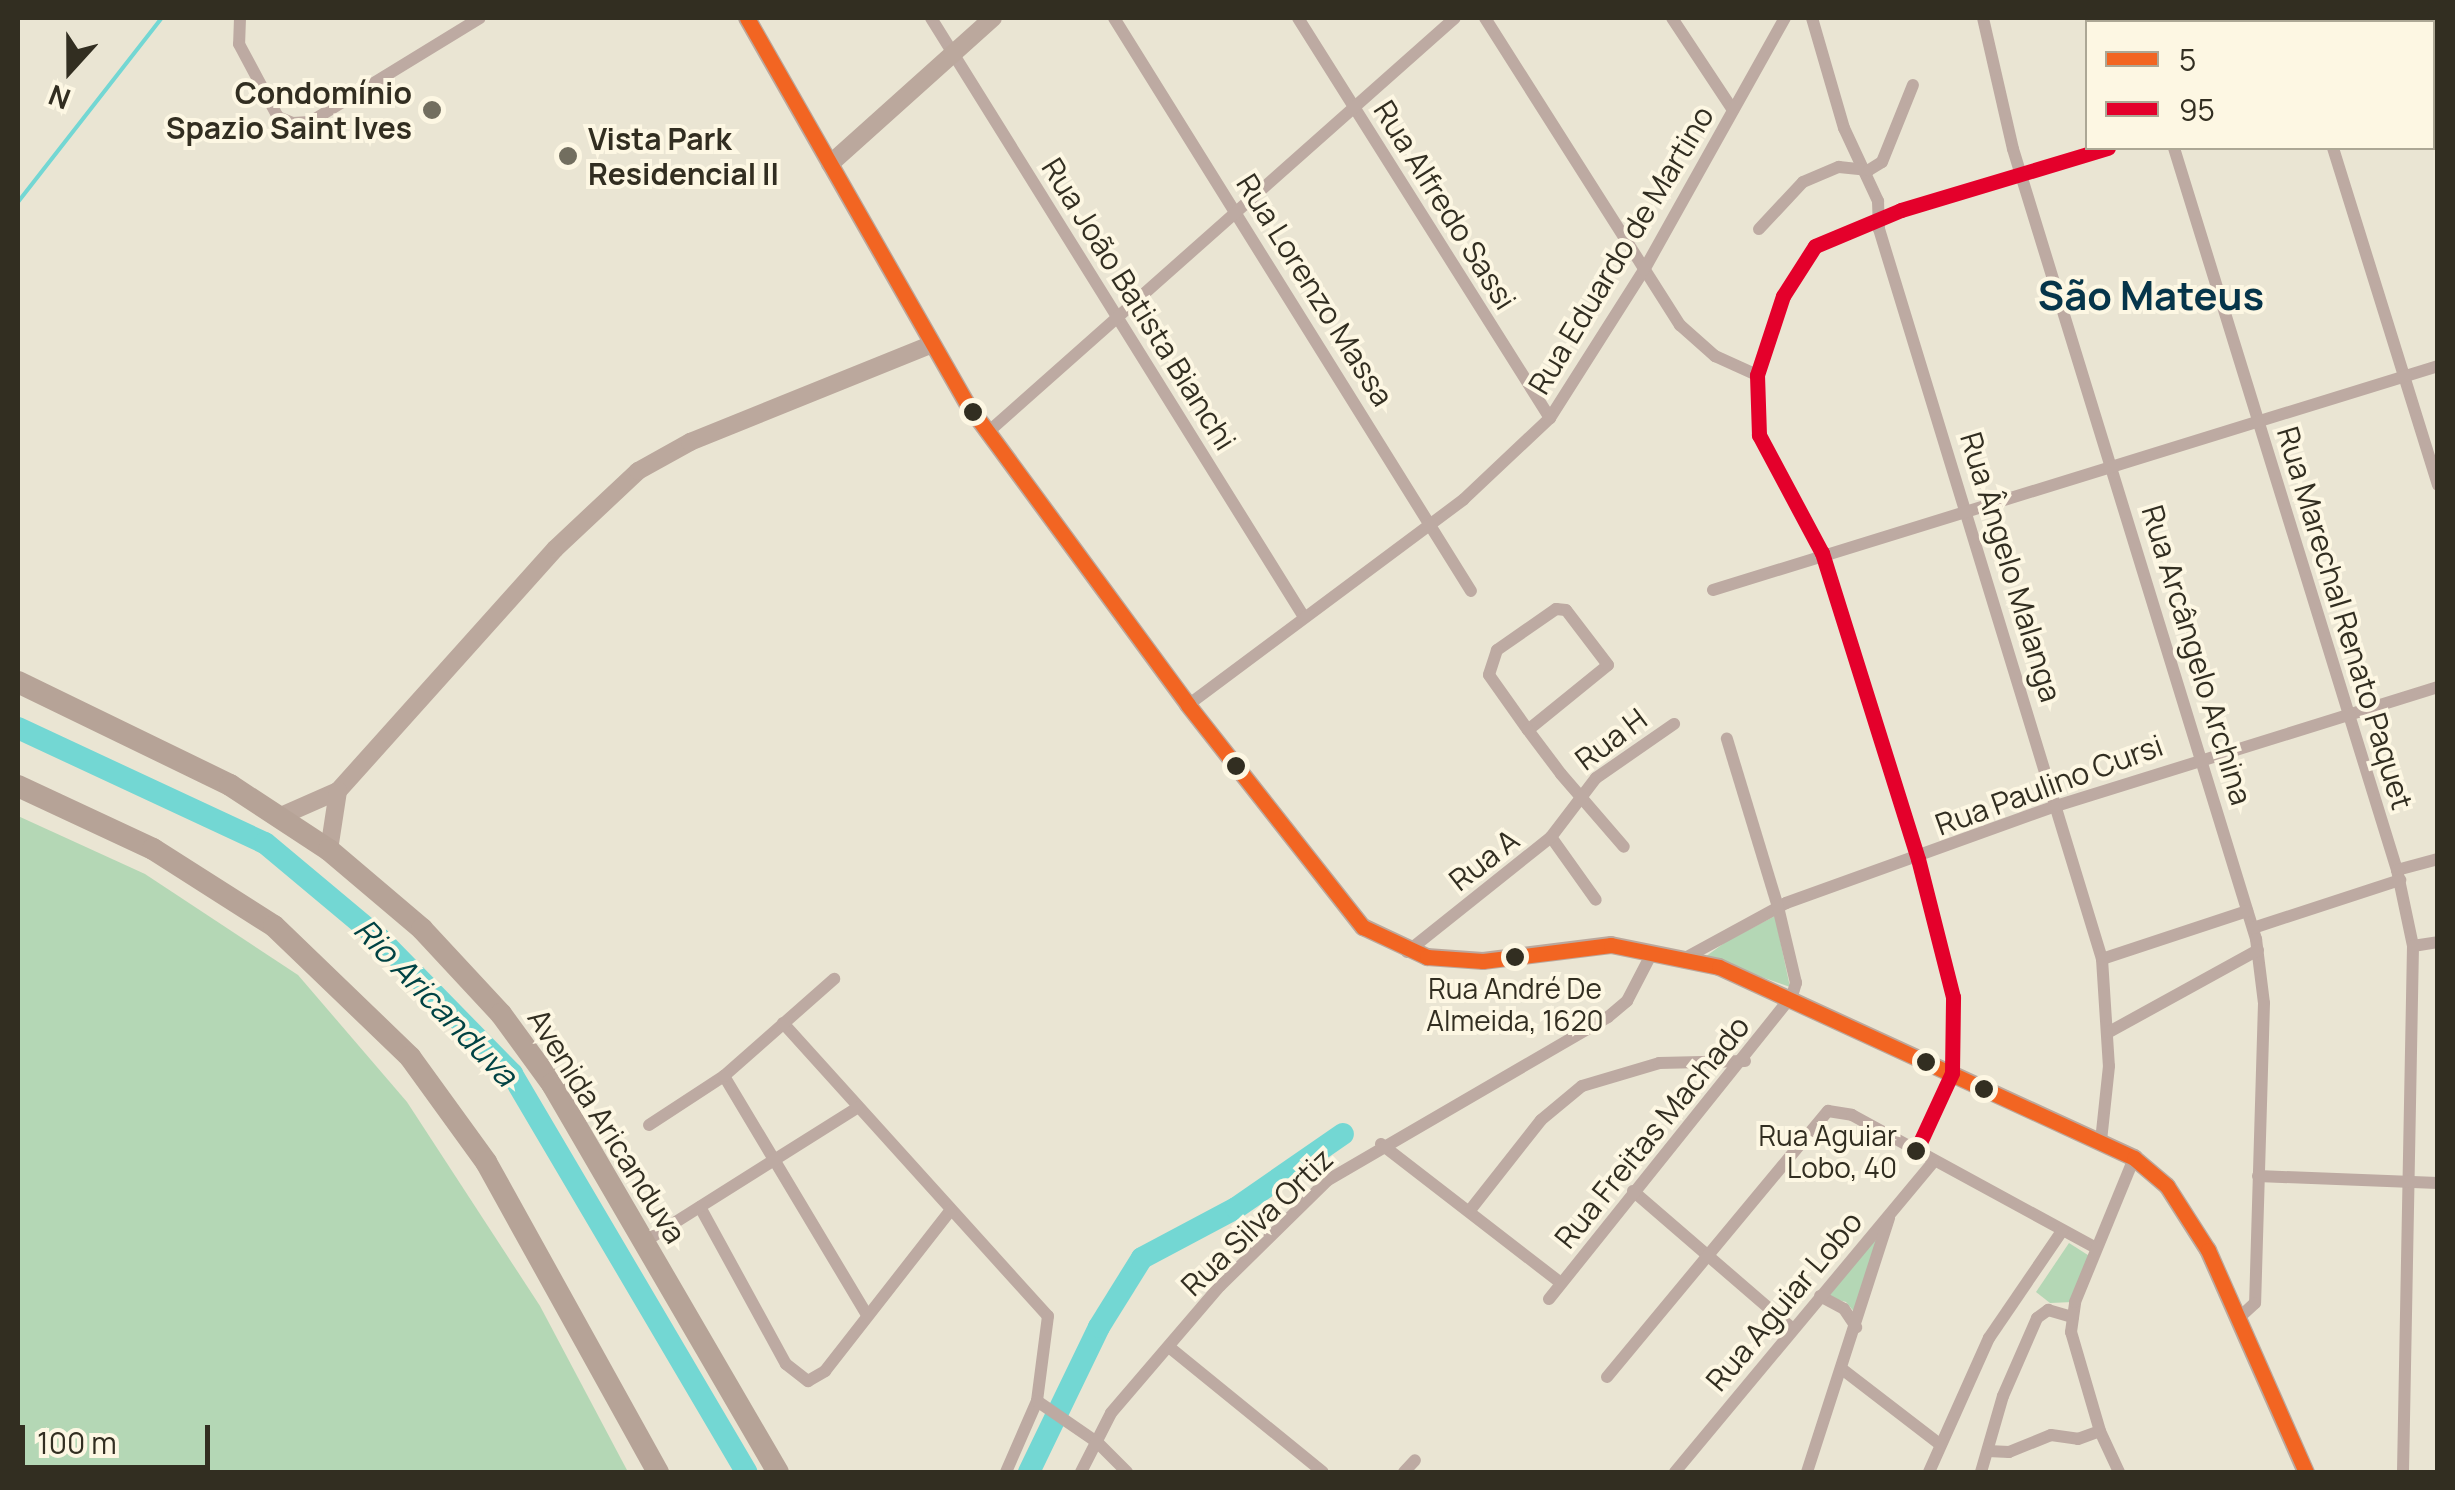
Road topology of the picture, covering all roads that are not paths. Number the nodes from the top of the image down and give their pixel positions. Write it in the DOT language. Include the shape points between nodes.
graph roads {
  1 [pos="240,18"];
  2 [pos="480,18"];
  3 [pos="746,18"];
  4 [pos="931,18"];
  5 [pos="994,18"];
  6 [pos="1114,18"];
  7 [pos="1298,18"];
  8 [pos="1455,18"];
  9 [pos="1485,18"];
  10 [pos="1672,18"];
  11 [pos="1786,18"];
  12 [pos="1812,18"];
  13 [pos="1983,18"];
  14 [pos="953,54"];
  15 [pos="1913,85"];
  16 [pos="1353,106"];
  17 [pos="1733,110"];
  18 [pos="2101,150"];
  19 [pos="2175,150"];
  20 [pos="2334,150"];
  21 [pos="830,164"];
  22 [pos="1862,170"];
  23 [pos="2021,174"];
  24 [pos="1235,209"];
  25 [pos="1879,217"];
  26 [pos="1759,228"];
  27 [pos="1644,270"];
  28 [pos="1117,316"];
  29 [pos="932,344"];
  30 [pos="2438,366"];
  31 [pos="1756,375"];
  32 [pos="2403,376"];
  33 [pos="1550,418"];
  34 [pos="2258,421"];
  35 [pos="987,433"];
  36 [pos="2110,463"];
  37 [pos="2438,485"];
  38 [pos="1967,508"];
  39 [pos="1432,524"];
  40 [pos="1822,553"];
  41 [pos="1713,590"];
  42 [pos="1471,591"];
  43 [pos="1304,617"];
  44 [pos="18,682"];
  45 [pos="2438,687"];
  46 [pos="1188,705"];
  47 [pos="2347,713"];
  48 [pos="1674,724"];
  49 [pos="1528,730"];
  50 [pos="1728,738"];
  51 [pos="2203,757"];
  52 [pos="18,786"];
  53 [pos="338,792"];
  54 [pos="1579,795"];
  55 [pos="2056,806"];
  56 [pos="281,816"];
  57 [pos="1551,837"];
  58 [pos="1624,846"];
  59 [pos="329,850"];
  60 [pos="1918,859"];
  61 [pos="2438,859"];
  62 [pos="2398,875"];
  63 [pos="1596,900"];
  64 [pos="1778,907"];
  65 [pos="2247,911"];
  66 [pos="2253,928"];
  67 [pos="2438,942"];
  68 [pos="2413,946"];
  69 [pos="2258,950"];
  70 [pos="1407,952"];
  71 [pos="1653,952"];
  72 [pos="1687,958"];
  73 [pos="2102,959"];
  74 [pos="834,979"];
  75 [pos="1792,996"];
  76 [pos="783,1022"];
  77 [pos="2109,1032"];
  78 [pos="1745,1061"];
  79 [pos="1952,1073"];
  80 [pos="724,1076"];
  81 [pos="857,1108"];
  82 [pos="649,1124"];
  83 [pos="2100,1141"];
  84 [pos="1380,1144"];
  85 [pos="1916,1151"];
  86 [pos="776,1157"];
  87 [pos="2134,1158"];
  88 [pos="1933,1162"];
  89 [pos="2258,1176"];
  90 [pos="2411,1182"];
  91 [pos="2438,1183"];
  92 [pos="1633,1191"];
  93 [pos="700,1207"];
  94 [pos="1471,1209"];
  95 [pos="951,1210"];
  96 [pos="1891,1212"];
  97 [pos="2062,1232"];
  98 [pos="644,1242"];
  99 [pos="2096,1248"];
  100 [pos="1707,1253"];
  101 [pos="1562,1283"];
  102 [pos="1820,1296"];
  103 [pos="1548,1299"];
  104 [pos="866,1313"];
  105 [pos="2240,1316"];
  106 [pos="2073,1317"];
  107 [pos="1856,1327"];
  108 [pos="1794,1329"];
  109 [pos="1168,1347"];
  110 [pos="1842,1369"];
  111 [pos="1608,1376"];
  112 [pos="1038,1402"];
  113 [pos="2100,1431"];
  114 [pos="1098,1443"];
  115 [pos="1938,1444"];
  116 [pos="1988,1450"];
  117 [pos="1415,1460"];
  118 [pos="658,1472"];
  119 [pos="778,1472"];
  120 [pos="1006,1472"];
  121 [pos="1082,1472"];
  122 [pos="1127,1472"];
  123 [pos="1322,1472"];
  124 [pos="1404,1472"];
  125 [pos="1675,1472"];
  126 [pos="1808,1472"];
  127 [pos="1929,1472"];
  128 [pos="1981,1472"];
  129 [pos="2120,1472"];
  130 [pos="2306,1472"];
  131 [pos="2403,1472"];
  1 -- 2 [label="street" via="239,44 278,118 293,123 310,122"];
  3 -- 21 [label="main road"];
  4 -- 14 [label="street, Rua João Batista Bianchi"];
  5 -- 14 [label="main road"];
  6 -- 24 [label="street, Rua Lorenzo Massa"];
  7 -- 16 [label="street, Rua Alfredo Sassi"];
  8 -- 16 [label="street"];
  9 -- 27 [label="street"];
  10 -- 17 [label="street"];
  11 -- 17 [label="street, Rua Eduardo de Martino"];
  12 -- 22 [label="street, Rua Ângelo Malanga"];
  13 -- 23 [label="street, Rua Arcângelo Archina"];
  14 -- 21 [label="main road"];
  14 -- 28 [label="street, Rua João Batista Bianchi"];
  15 -- 22 [label="street" via="1885,157"];
  16 -- 24 [label="street"];
  16 -- 33 [label="street, Rua Alfredo Sassi"];
  17 -- 27 [label="street, Rua Eduardo de Martino"];
  18 -- 23 [label="street"];
  19 -- 34 [label="street, Rua Marechal Renato Paquet"];
  20 -- 32 [label="street"];
  21 -- 29 [label="main road"];
  22 -- 25 [label="street, Rua Ângelo Malanga"];
  22 -- 26 [label="street" via="1838,167 1802,182"];
  23 -- 25 [label="street"];
  23 -- 36 [label="street, Rua Arcângelo Archina"];
  24 -- 28 [label="street"];
  24 -- 39 [label="street, Rua Lorenzo Massa"];
  25 -- 31 [label="street" via="1832,236 1803,259"];
  25 -- 38 [label="street, Rua Ângelo Malanga"];
  27 -- 31 [label="street" via="1697,342"];
  27 -- 33 [label="street, Rua Eduardo de Martino"];
  28 -- 35 [label="street"];
  28 -- 43 [label="street, Rua João Batista Bianchi"];
  29 -- 35 [label="main road"];
  29 -- 53 [label="main road" via="690,442 638,472 556,549"];
  30 -- 32 [label="street"];
  31 -- 40 [label="street" via="1759,435"];
  32 -- 34 [label="street"];
  32 -- 37 [label="street"];
  33 -- 39 [label="street, Rua Eduardo de Martino"];
  34 -- 36 [label="street"];
  34 -- 47 [label="street, Rua Marechal Renato Paquet"];
  35 -- 46 [label="main road"];
  36 -- 38 [label="street"];
  36 -- 51 [label="street, Rua Arcângelo Archina"];
  38 -- 40 [label="street"];
  38 -- 55 [label="street, Rua Ângelo Malanga"];
  39 -- 42 [label="street, Rua Lorenzo Massa"];
  39 -- 43 [label="street, Rua Eduardo de Martino"];
  40 -- 41 [label="street"];
  40 -- 60 [label="street"];
  43 -- 46 [label="street, Rua Eduardo de Martino"];
  44 -- 56 [label="highway, Avenida Aricanduva" via="165,750"];
  45 -- 47 [label="street, Rua Paulino Cursi"];
  46 -- 70 [label="main road" via="1364,927"];
  47 -- 51 [label="street, Rua Paulino Cursi"];
  47 -- 62 [label="street, Rua Marechal Renato Paquet"];
  48 -- 54 [label="street, Rua H"];
  49 -- 49 [label="street" via="1489,675 1497,650 1561,608 1607,660 1603,673"];
  49 -- 54 [label="street"];
  50 -- 64 [label="street"];
  51 -- 55 [label="street, Rua Paulino Cursi"];
  51 -- 65 [label="street, Rua Arcângelo Archina"];
  52 -- 118 [label="highway" via="153,848 215,886 274,926 382,1028 486,1162"];
  53 -- 56 [label="main road"];
  53 -- 59 [label="main road"];
  54 -- 57 [label="street, Rua A"];
  54 -- 58 [label="street"];
  55 -- 60 [label="street, Rua Paulino Cursi"];
  55 -- 73 [label="street, Rua Ângelo Malanga"];
  56 -- 59 [label="highway, Avenida Aricanduva"];
  57 -- 63 [label="street"];
  57 -- 70 [label="street, Rua A"];
  59 -- 98 [label="highway, Avenida Aricanduva" via="422,929 501,1014 552,1084"];
  60 -- 64 [label="street, Rua Paulino Cursi"];
  60 -- 79 [label="street" via="1953,996"];
  61 -- 62 [label="street"];
  62 -- 66 [label="street"];
  62 -- 68 [label="street, Rua Marechal Renato Paquet"];
  64 -- 72 [label="street, Rua Paulino Cursi"];
  64 -- 75 [label="street" via="1796,983"];
  65 -- 66 [label="street, Rua Arcângelo Archina"];
  65 -- 73 [label="street"];
  66 -- 69 [label="street, Rua Arcângelo Archina"];
  67 -- 68 [label="street"];
  68 -- 90 [label="street, Rua Marechal Renato Paquet"];
  69 -- 77 [label="street"];
  69 -- 89 [label="street, Rua Arcângelo Archina" via="2264,1017"];
  70 -- 71 [label="main road" via="1483,961 1611,945"];
  71 -- 72 [label="main road"];
  71 -- 84 [label="street, Rua Silva Ortiz" via="1627,1001 1608,1017"];
  72 -- 75 [label="main road"];
  73 -- 77 [label="street, Rua Ângelo Malanga"];
  74 -- 76 [label="street"];
  75 -- 78 [label="street, Rua Freitas Machado"];
  75 -- 79 [label="main road"];
  76 -- 80 [label="street"];
  76 -- 81 [label="street"];
  77 -- 83 [label="street, Rua Ângelo Malanga"];
  78 -- 92 [label="street, Rua Freitas Machado"];
  78 -- 94 [label="street" via="1674,1061 1582,1086 1541,1120"];
  79 -- 83 [label="main road"];
  79 -- 85 [label="street"];
  80 -- 82 [label="street"];
  80 -- 86 [label="street"];
  81 -- 86 [label="street"];
  81 -- 95 [label="street"];
  83 -- 87 [label="main road"];
  84 -- 94 [label="street"];
  84 -- 109 [label="street, Rua Silva Ortiz" via="1289,1217"];
  85 -- 88 [label="street"];
  85 -- 100 [label="street" via="1840,1111 1819,1116"];
  86 -- 93 [label="street"];
  86 -- 104 [label="street"];
  87 -- 99 [label="street"];
  87 -- 105 [label="main road" via="2185,1210"];
  88 -- 96 [label="street, Rua Aguiar Lobo"];
  88 -- 97 [label="street"];
  89 -- 90 [label="street"];
  89 -- 105 [label="street, Rua Arcângelo Archina" via="2255,1304"];
  90 -- 91 [label="street"];
  90 -- 131 [label="street, Rua Marechal Renato Paquet"];
  92 -- 100 [label="street"];
  92 -- 101 [label="street, Rua Freitas Machado"];
  93 -- 98 [label="street"];
  93 -- 104 [label="street" via="786,1364 800,1378 825,1371"];
  94 -- 101 [label="street"];
  95 -- 104 [label="street"];
  95 -- 112 [label="street" via="1048,1316"];
  96 -- 102 [label="street, Rua Aguiar Lobo"];
  96 -- 107 [label="street"];
  97 -- 99 [label="street"];
  97 -- 115 [label="street" via="1989,1338"];
  98 -- 119 [label="highway, Avenida Aricanduva"];
  99 -- 106 [label="street"];
  100 -- 108 [label="street"];
  100 -- 111 [label="street"];
  101 -- 103 [label="street, Rua Freitas Machado"];
  102 -- 107 [label="street" via="1844,1309"];
  102 -- 108 [label="street, Rua Aguiar Lobo"];
  105 -- 130 [label="main road"];
  106 -- 113 [label="street" via="2077,1364"];
  106 -- 116 [label="street" via="2048,1310 2038,1318 2003,1396"];
  107 -- 110 [label="street"];
  108 -- 125 [label="street, Rua Aguiar Lobo"];
  109 -- 114 [label="street, Rua Silva Ortiz" via="1111,1413"];
  109 -- 123 [label="street"];
  110 -- 115 [label="street"];
  110 -- 126 [label="street"];
  112 -- 114 [label="street"];
  112 -- 120 [label="street"];
  113 -- 116 [label="street" via="2078,1440 2051,1436 2009,1452"];
  113 -- 129 [label="street"];
  114 -- 121 [label="street, Rua Silva Ortiz"];
  114 -- 122 [label="street"];
  115 -- 127 [label="street"];
  116 -- 128 [label="street"];
  117 -- 124 [label="street"];
}
